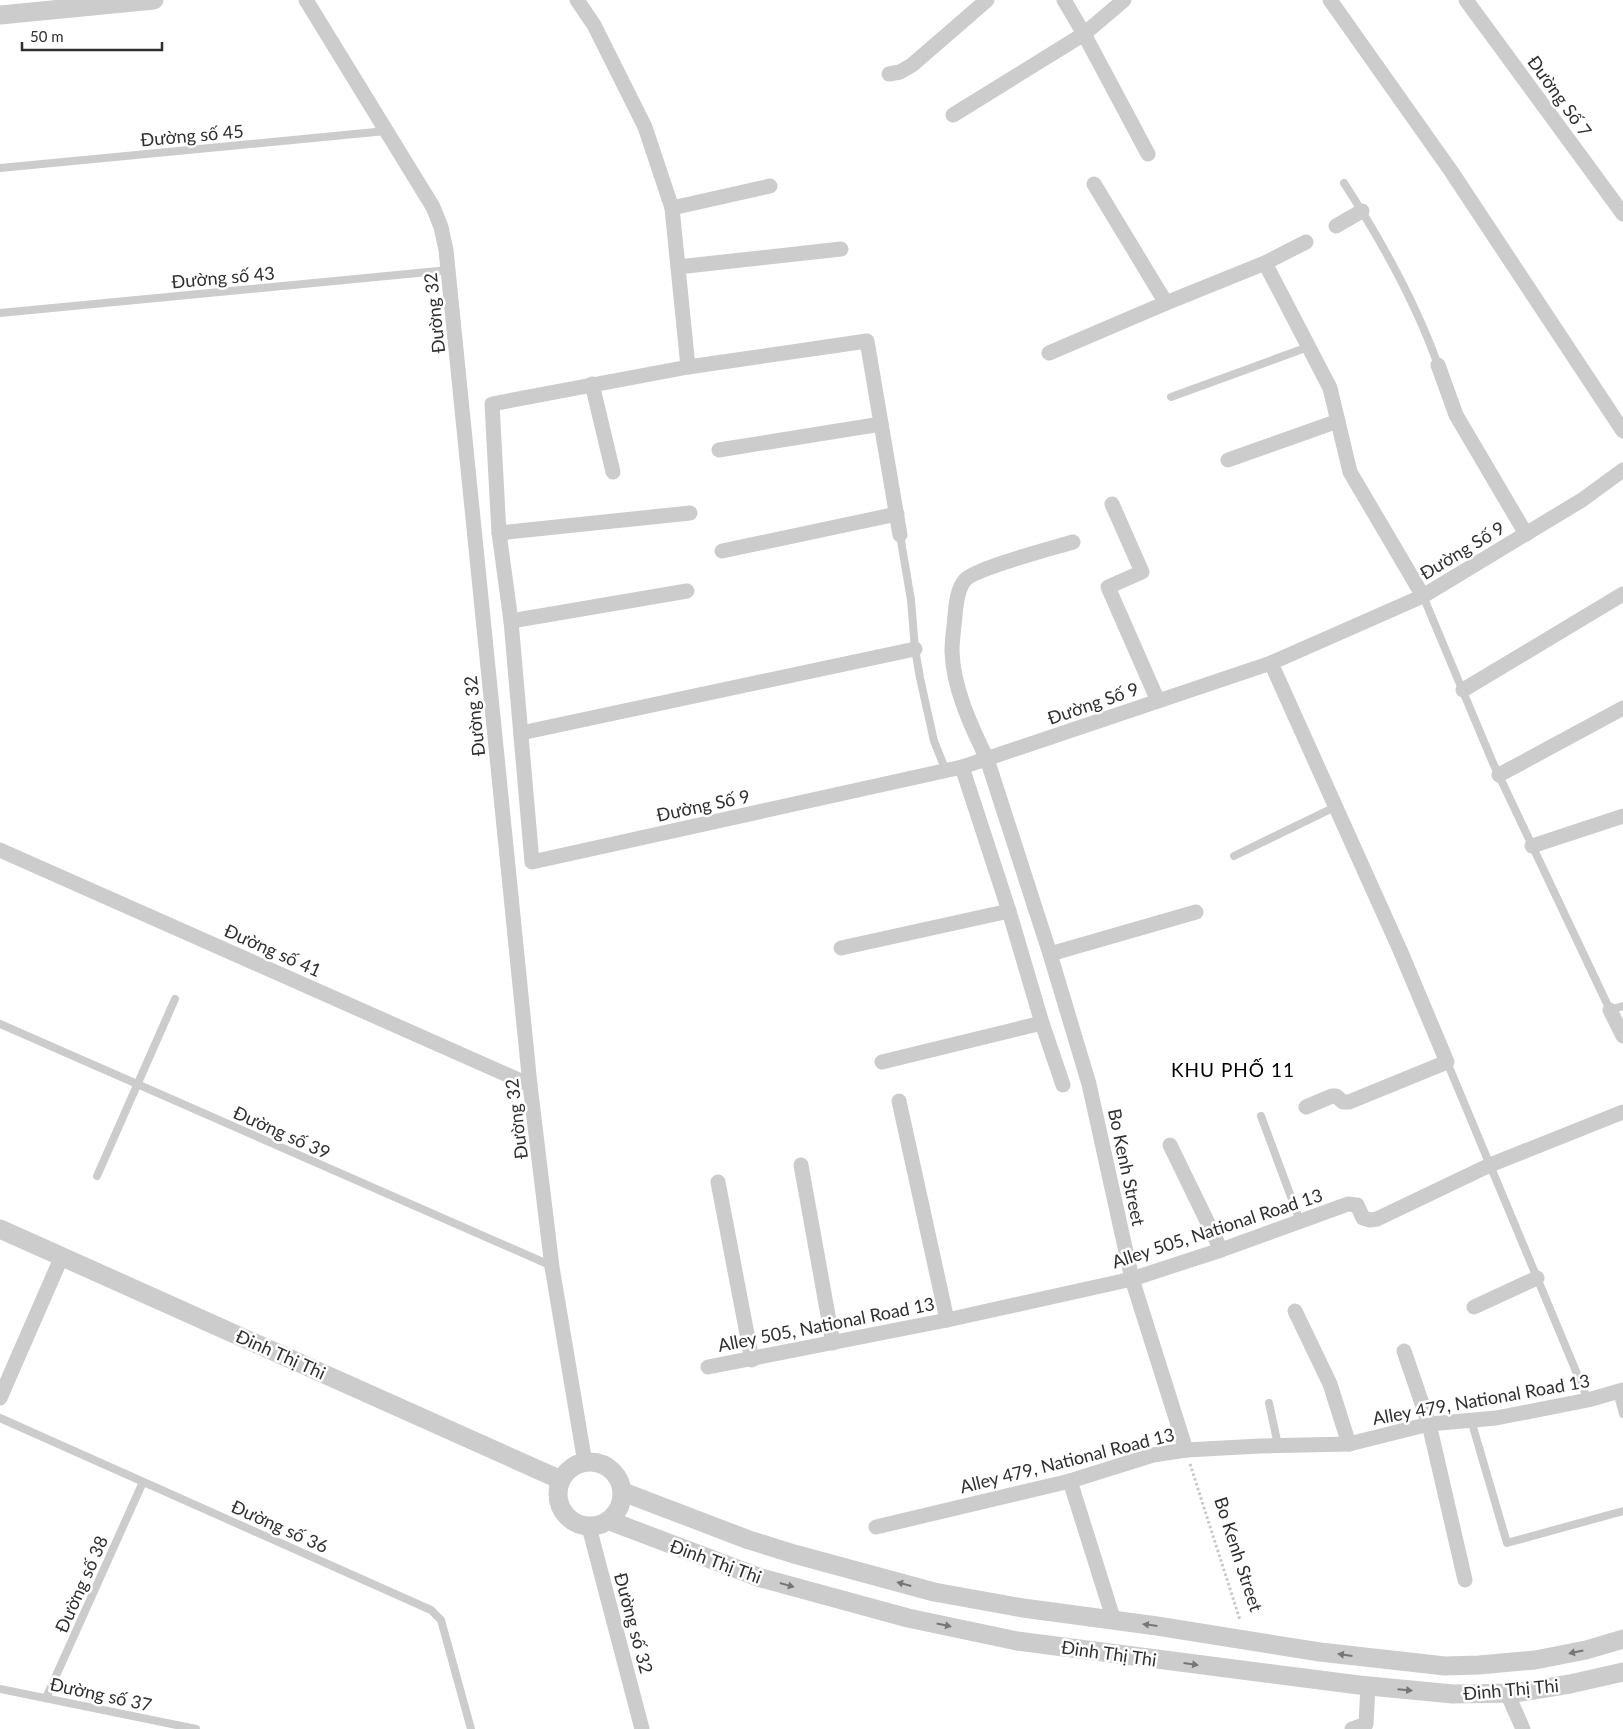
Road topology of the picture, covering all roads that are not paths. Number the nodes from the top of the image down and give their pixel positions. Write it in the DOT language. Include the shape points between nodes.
graph roads {
  1 [pos="154,0"];
  2 [pos="306,0"];
  3 [pos="577,0"];
  4 [pos="987,0"];
  5 [pos="1064,0"];
  6 [pos="1124,0"];
  7 [pos="1330,0"];
  8 [pos="1466,0"];
  9 [pos="0,15"];
  10 [pos="1084,34"];
  11 [pos="889,74"];
  12 [pos="953,115"];
  13 [pos="386,131"];
  14 [pos="1148,154"];
  15 [pos="0,168"];
  16 [pos="1344,183"];
  17 [pos="1094,184"];
  18 [pos="770,186"];
  19 [pos="672,208"];
  20 [pos="1362,211"];
  21 [pos="1623,214"];
  22 [pos="1336,226"];
  23 [pos="1306,242"];
  24 [pos="841,249"];
  25 [pos="1264,264"];
  26 [pos="678,267"];
  27 [pos="449,270"];
  28 [pos="1166,302"];
  29 [pos="0,313"];
  30 [pos="1308,347"];
  31 [pos="1049,353"];
  32 [pos="1438,365"];
  33 [pos="688,367"];
  34 [pos="592,384"];
  35 [pos="1171,397"];
  36 [pos="1338,421"];
  37 [pos="881,424"];
  38 [pos="1623,431"];
  39 [pos="719,450"];
  40 [pos="1228,460"];
  41 [pos="1623,470"];
  42 [pos="613,472"];
  43 [pos="1112,504"];
  44 [pos="690,513"];
  45 [pos="897,514"];
  46 [pos="499,533"];
  47 [pos="1526,534"];
  48 [pos="900,536"];
  49 [pos="1073,542"];
  50 [pos="722,551"];
  51 [pos="687,591"];
  52 [pos="1623,594"];
  53 [pos="1423,596"];
  54 [pos="511,621"];
  55 [pos="915,649"];
  56 [pos="1271,663"];
  57 [pos="1463,690"];
  58 [pos="1158,701"];
  59 [pos="1623,708"];
  60 [pos="521,733"];
  61 [pos="987,759"];
  62 [pos="962,767"];
  63 [pos="946,771"];
  64 [pos="1499,775"];
  65 [pos="1335,807"];
  66 [pos="1623,816"];
  67 [pos="1532,846"];
  68 [pos="0,850"];
  69 [pos="1234,856"];
  70 [pos="1009,911"];
  71 [pos="1196,912"];
  72 [pos="841,948"];
  73 [pos="1050,954"];
  74 [pos="175,1000"];
  75 [pos="1617,1008"];
  76 [pos="1042,1023"];
  77 [pos="0,1024"];
  78 [pos="1623,1036"];
  79 [pos="882,1062"];
  80 [pos="1447,1062"];
  81 [pos="136,1085"];
  82 [pos="530,1085"];
  83 [pos="1063,1085"];
  84 [pos="899,1101"];
  85 [pos="1306,1107"];
  86 [pos="1623,1112"];
  87 [pos="1260,1116"];
  88 [pos="1170,1145"];
  89 [pos="1490,1164"];
  90 [pos="801,1165"];
  91 [pos="97,1176"];
  92 [pos="718,1182"];
  93 [pos="1300,1221"];
  94 [pos="0,1229"];
  95 [pos="1221,1250"];
  96 [pos="62,1256"];
  97 [pos="552,1266"];
  98 [pos="1537,1278"];
  99 [pos="1132,1279"];
  100 [pos="1474,1308"];
  101 [pos="1295,1311"];
  102 [pos="947,1320"];
  103 [pos="832,1343"];
  104 [pos="1404,1351"];
  105 [pos="752,1360"];
  106 [pos="708,1367"];
  107 [pos="1620,1391"];
  108 [pos="0,1398"];
  109 [pos="1588,1400"];
  110 [pos="1269,1403"];
  111 [pos="1623,1414"];
  112 [pos="0,1418"];
  113 [pos="1472,1420"];
  114 [pos="1429,1424"];
  115 [pos="1348,1444"];
  116 [pos="1278,1445"];
  117 [pos="1186,1450"];
  118 [pos="585,1463"];
  119 [pos="561,1480"];
  120 [pos="1070,1481"];
  121 [pos="143,1482"];
  122 [pos="623,1492"];
  123 [pos="1623,1512"];
  124 [pos="610,1521"];
  125 [pos="589,1527"];
  126 [pos="876,1527"];
  127 [pos="1465,1580"];
  128 [pos="1114,1621"];
  129 [pos="1623,1639"];
  130 [pos="1623,1672"];
  131 [pos="1368,1686"];
  132 [pos="0,1689"];
  133 [pos="1507,1693"];
  134 [pos="46,1698"];
  135 [pos="1362,1727"];
  136 [pos="196,1729"];
  137 [pos="471,1729"];
  138 [pos="642,1729"];
  139 [pos="1523,1729"];
  1 -- 9 [label="street"];
  2 -- 13 [label="street, Đường 32"];
  3 -- 19 [label="street" via="594,25 646,127"];
  4 -- 11 [label="street" via="912,65"];
  5 -- 10 [label="street"];
  6 -- 10 [label="street"];
  7 -- 38 [label="street" via="1451,171"];
  8 -- 21 [label="street, Đường Số 7"];
  10 -- 12 [label="street"];
  10 -- 14 [label="street"];
  13 -- 15 [label="lane, Đường số 45"];
  13 -- 27 [label="street, Đường 32" via="433,207 441,227"];
  16 -- 20 [label="lane"];
  17 -- 28 [label="street"];
  18 -- 19 [label="street"];
  19 -- 26 [label="street"];
  20 -- 22 [label="street"];
  20 -- 32 [label="lane" via="1408,295"];
  23 -- 25 [label="street"];
  24 -- 26 [label="street"];
  25 -- 28 [label="street"];
  25 -- 30 [label="street"];
  26 -- 33 [label="street"];
  27 -- 29 [label="lane, Đường số 43"];
  27 -- 82 [label="street, Đường 32"];
  28 -- 31 [label="street"];
  30 -- 35 [label="lane"];
  30 -- 36 [label="street" via="1330,388"];
  32 -- 47 [label="street" via="1456,415"];
  33 -- 34 [label="street"];
  33 -- 37 [label="street" via="868,341"];
  34 -- 42 [label="street"];
  34 -- 46 [label="street" via="492,404"];
  36 -- 40 [label="street"];
  36 -- 53 [label="street" via="1350,472"];
  37 -- 39 [label="street"];
  37 -- 45 [label="street"];
  41 -- 47 [label="street, Đường Số 9"];
  43 -- 58 [label="street" via="1142,572 1108,587"];
  44 -- 46 [label="street"];
  45 -- 48 [label="street"];
  45 -- 50 [label="street"];
  46 -- 54 [label="street"];
  47 -- 53 [label="street, Đường Số 9"];
  48 -- 55 [label="lane"];
  49 -- 61 [label="street, Bo Kenh Street" via="972,575 965,580 957,599 952,651 954,667 966,711"];
  51 -- 54 [label="street"];
  52 -- 57 [label="street"];
  53 -- 56 [label="street, Đường Số 9"];
  53 -- 57 [label="lane"];
  54 -- 60 [label="street"];
  55 -- 60 [label="street"];
  55 -- 63 [label="lane" via="929,723"];
  56 -- 58 [label="street, Đường Số 9"];
  56 -- 65 [label="street"];
  57 -- 64 [label="lane"];
  58 -- 61 [label="street, Đường Số 9"];
  59 -- 64 [label="street"];
  60 -- 63 [label="street, Đường Số 9" via="532,862"];
  61 -- 62 [label="street, Đường Số 9"];
  61 -- 73 [label="street, Bo Kenh Street"];
  62 -- 63 [label="street, Đường Số 9"];
  62 -- 70 [label="street"];
  64 -- 67 [label="lane"];
  65 -- 69 [label="lane"];
  65 -- 80 [label="street"];
  66 -- 67 [label="street"];
  67 -- 75 [label="lane"];
  68 -- 82 [label="street, Đường số 41"];
  70 -- 72 [label="street"];
  70 -- 76 [label="street"];
  71 -- 73 [label="street"];
  73 -- 99 [label="street, Bo Kenh Street" via="1090,1084"];
  74 -- 81 [label="lane"];
  75 -- 78 [label="street"];
  76 -- 79 [label="street"];
  76 -- 83 [label="street"];
  77 -- 81 [label="lane, Đường số 39"];
  80 -- 85 [label="street" via="1349,1102 1332,1096"];
  80 -- 89 [label="lane"];
  81 -- 91 [label="lane"];
  81 -- 97 [label="lane, Đường số 39"];
  82 -- 97 [label="street, Đường 32"];
  84 -- 102 [label="street"];
  86 -- 89 [label="street, Alley 505, National Road 13"];
  87 -- 93 [label="lane"];
  88 -- 95 [label="street"];
  89 -- 93 [label="street, Alley 505, National Road 13" via="1377,1219 1363,1218 1357,1204 1352,1203"];
  89 -- 98 [label="lane"];
  90 -- 103 [label="street"];
  92 -- 105 [label="street"];
  93 -- 95 [label="street, Alley 505, National Road 13"];
  94 -- 96 [label="street, Đinh Thị Thi"];
  95 -- 99 [label="street, Alley 505, National Road 13"];
  96 -- 108 [label="street"];
  96 -- 119 [label="street, Đinh Thị Thi"];
  97 -- 118 [label="street, Đường 32"];
  98 -- 100 [label="street"];
  98 -- 109 [label="lane"];
  99 -- 102 [label="street, Alley 505, National Road 13"];
  99 -- 117 [label="street, Bo Kenh Street"];
  101 -- 115 [label="street" via="1330,1384"];
  102 -- 103 [label="street, Alley 505, National Road 13"];
  103 -- 105 [label="street, Alley 505, National Road 13"];
  104 -- 114 [label="street"];
  105 -- 106 [label="street, Alley 505, National Road 13"];
  107 -- 109 [label="street, Alley 479, National Road 13"];
  107 -- 111 [label="lane"];
  109 -- 113 [label="street, Alley 479, National Road 13"];
  110 -- 116 [label="lane"];
  112 -- 121 [label="lane, Đường số 36"];
  113 -- 114 [label="street, Alley 479, National Road 13"];
  113 -- 123 [label="lane" via="1507,1543"];
  114 -- 115 [label="street, Alley 479, National Road 13"];
  114 -- 127 [label="street"];
  115 -- 116 [label="street, Alley 479, National Road 13"];
  116 -- 117 [label="street, Alley 479, National Road 13"];
  117 -- 120 [label="street, Alley 479, National Road 13" via="1153,1456"];
  118 -- 119 [label="street" via="575,1466"];
  118 -- 122 [label="street" via="605,1465 620,1481"];
  119 -- 125 [label="street" via="558,1500 562,1510 573,1521"];
  120 -- 126 [label="street, Alley 479, National Road 13"];
  120 -- 128 [label="street"];
  121 -- 134 [label="lane, Đường số 38"];
  121 -- 137 [label="lane, Đường số 36" via="430,1610 441,1620"];
  122 -- 124 [label="street" via="620,1508"];
  128 -- 122 [label="street, Đinh Thị Thi, one-way" via="934,1592 749,1540"];
  124 -- 125 [label="street"];
  124 -- 131 [label="street, Đinh Thị Thi, one-way" via="761,1578 908,1618 1017,1641"];
  125 -- 138 [label="street, Đường số 32"];
  129 -- 128 [label="street, Đinh Thị Thi, one-way" via="1535,1660 1445,1666 1364,1658"];
  130 -- 133 [label="street, Đinh Thị Thi"];
  131 -- 133 [label="street, Đinh Thị Thi, one-way" via="1453,1694"];
  131 -- 135 [label="street"];
  132 -- 134 [label="lane, Đường số 37"];
  133 -- 139 [label="street"];
  134 -- 136 [label="lane, Đường số 37"];
}
